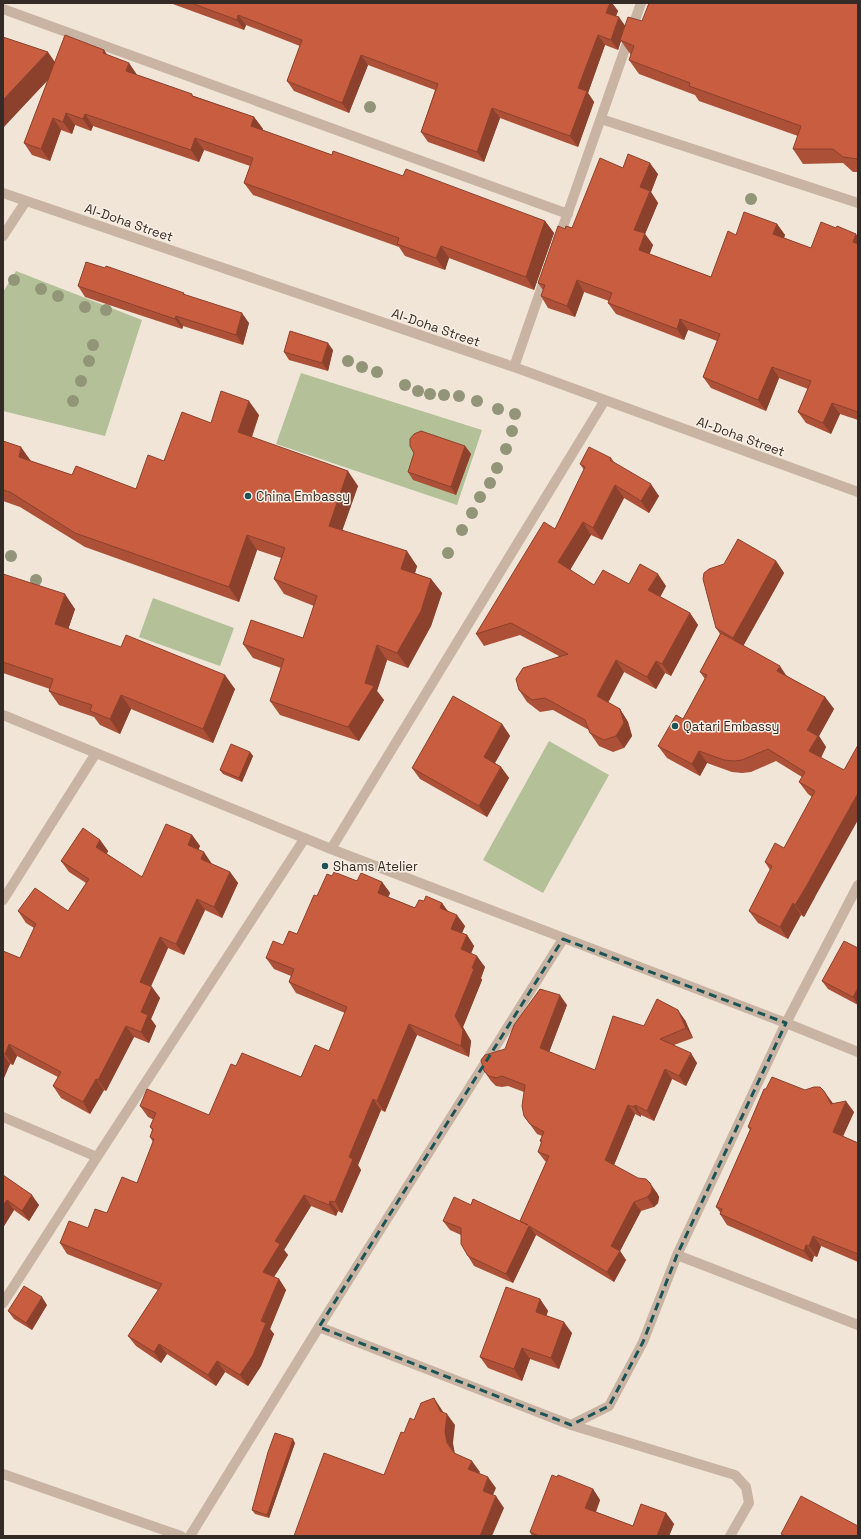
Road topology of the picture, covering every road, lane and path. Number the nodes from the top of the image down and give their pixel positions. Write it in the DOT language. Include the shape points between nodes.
graph roads {
  1 [pos="640,3"];
  2 [pos="3,9"];
  3 [pos="601,119"];
  4 [pos="3,193"];
  5 [pos="26,201"];
  6 [pos="858,203"];
  7 [pos="568,214"];
  8 [pos="3,236"];
  9 [pos="554,251"];
  10 [pos="549,266"];
  11 [pos="514,367"];
  12 [pos="605,400"];
  13 [pos="858,492"];
  14 [pos="3,715"];
  15 [pos="96,753"];
  16 [pos="306,838"];
  17 [pos="331,849"];
  18 [pos="858,884"];
  19 [pos="3,900"];
  20 [pos="563,939"];
  21 [pos="786,1023"];
  22 [pos="858,1052"];
  23 [pos="3,1117"];
  24 [pos="97,1157"];
  25 [pos="677,1255"];
  26 [pos="3,1303"];
  27 [pos="858,1325"];
  28 [pos="319,1327"];
  29 [pos="571,1425"];
  30 [pos="3,1474"];
  31 [pos="181,1536"];
  32 [pos="190,1536"];
  33 [pos="730,1536"];
  1 -- 3 [label="street"];
  2 -- 7 [label="street"];
  3 -- 6 [label="street"];
  3 -- 7 [label="street"];
  4 -- 5 [label="street, Al-Doha Street"];
  5 -- 8 [label="street"];
  5 -- 11 [label="street, Al-Doha Street"];
  7 -- 9 [label="street"];
  10 -- 11 [label="street"];
  11 -- 12 [label="street, Al-Doha Street"];
  12 -- 13 [label="street, Al-Doha Street"];
  12 -- 17 [label="street"];
  14 -- 15 [label="street"];
  15 -- 16 [label="street"];
  15 -- 19 [label="street"];
  16 -- 17 [label="street"];
  16 -- 24 [label="street"];
  17 -- 20 [label="street"];
  18 -- 21 [label="street"];
  20 -- 21 [label="street"];
  20 -- 28 [label="street"];
  21 -- 22 [label="street"];
  21 -- 25 [label="street"];
  23 -- 24 [label="street"];
  24 -- 26 [label="street"];
  25 -- 27 [label="street"];
  25 -- 29 [label="street" via="643,1342 609,1406"];
  28 -- 29 [label="street"];
  28 -- 32 [label="street"];
  29 -- 33 [label="street" via="735,1475 746,1487 748,1502"];
  30 -- 31 [label="street"];
}
